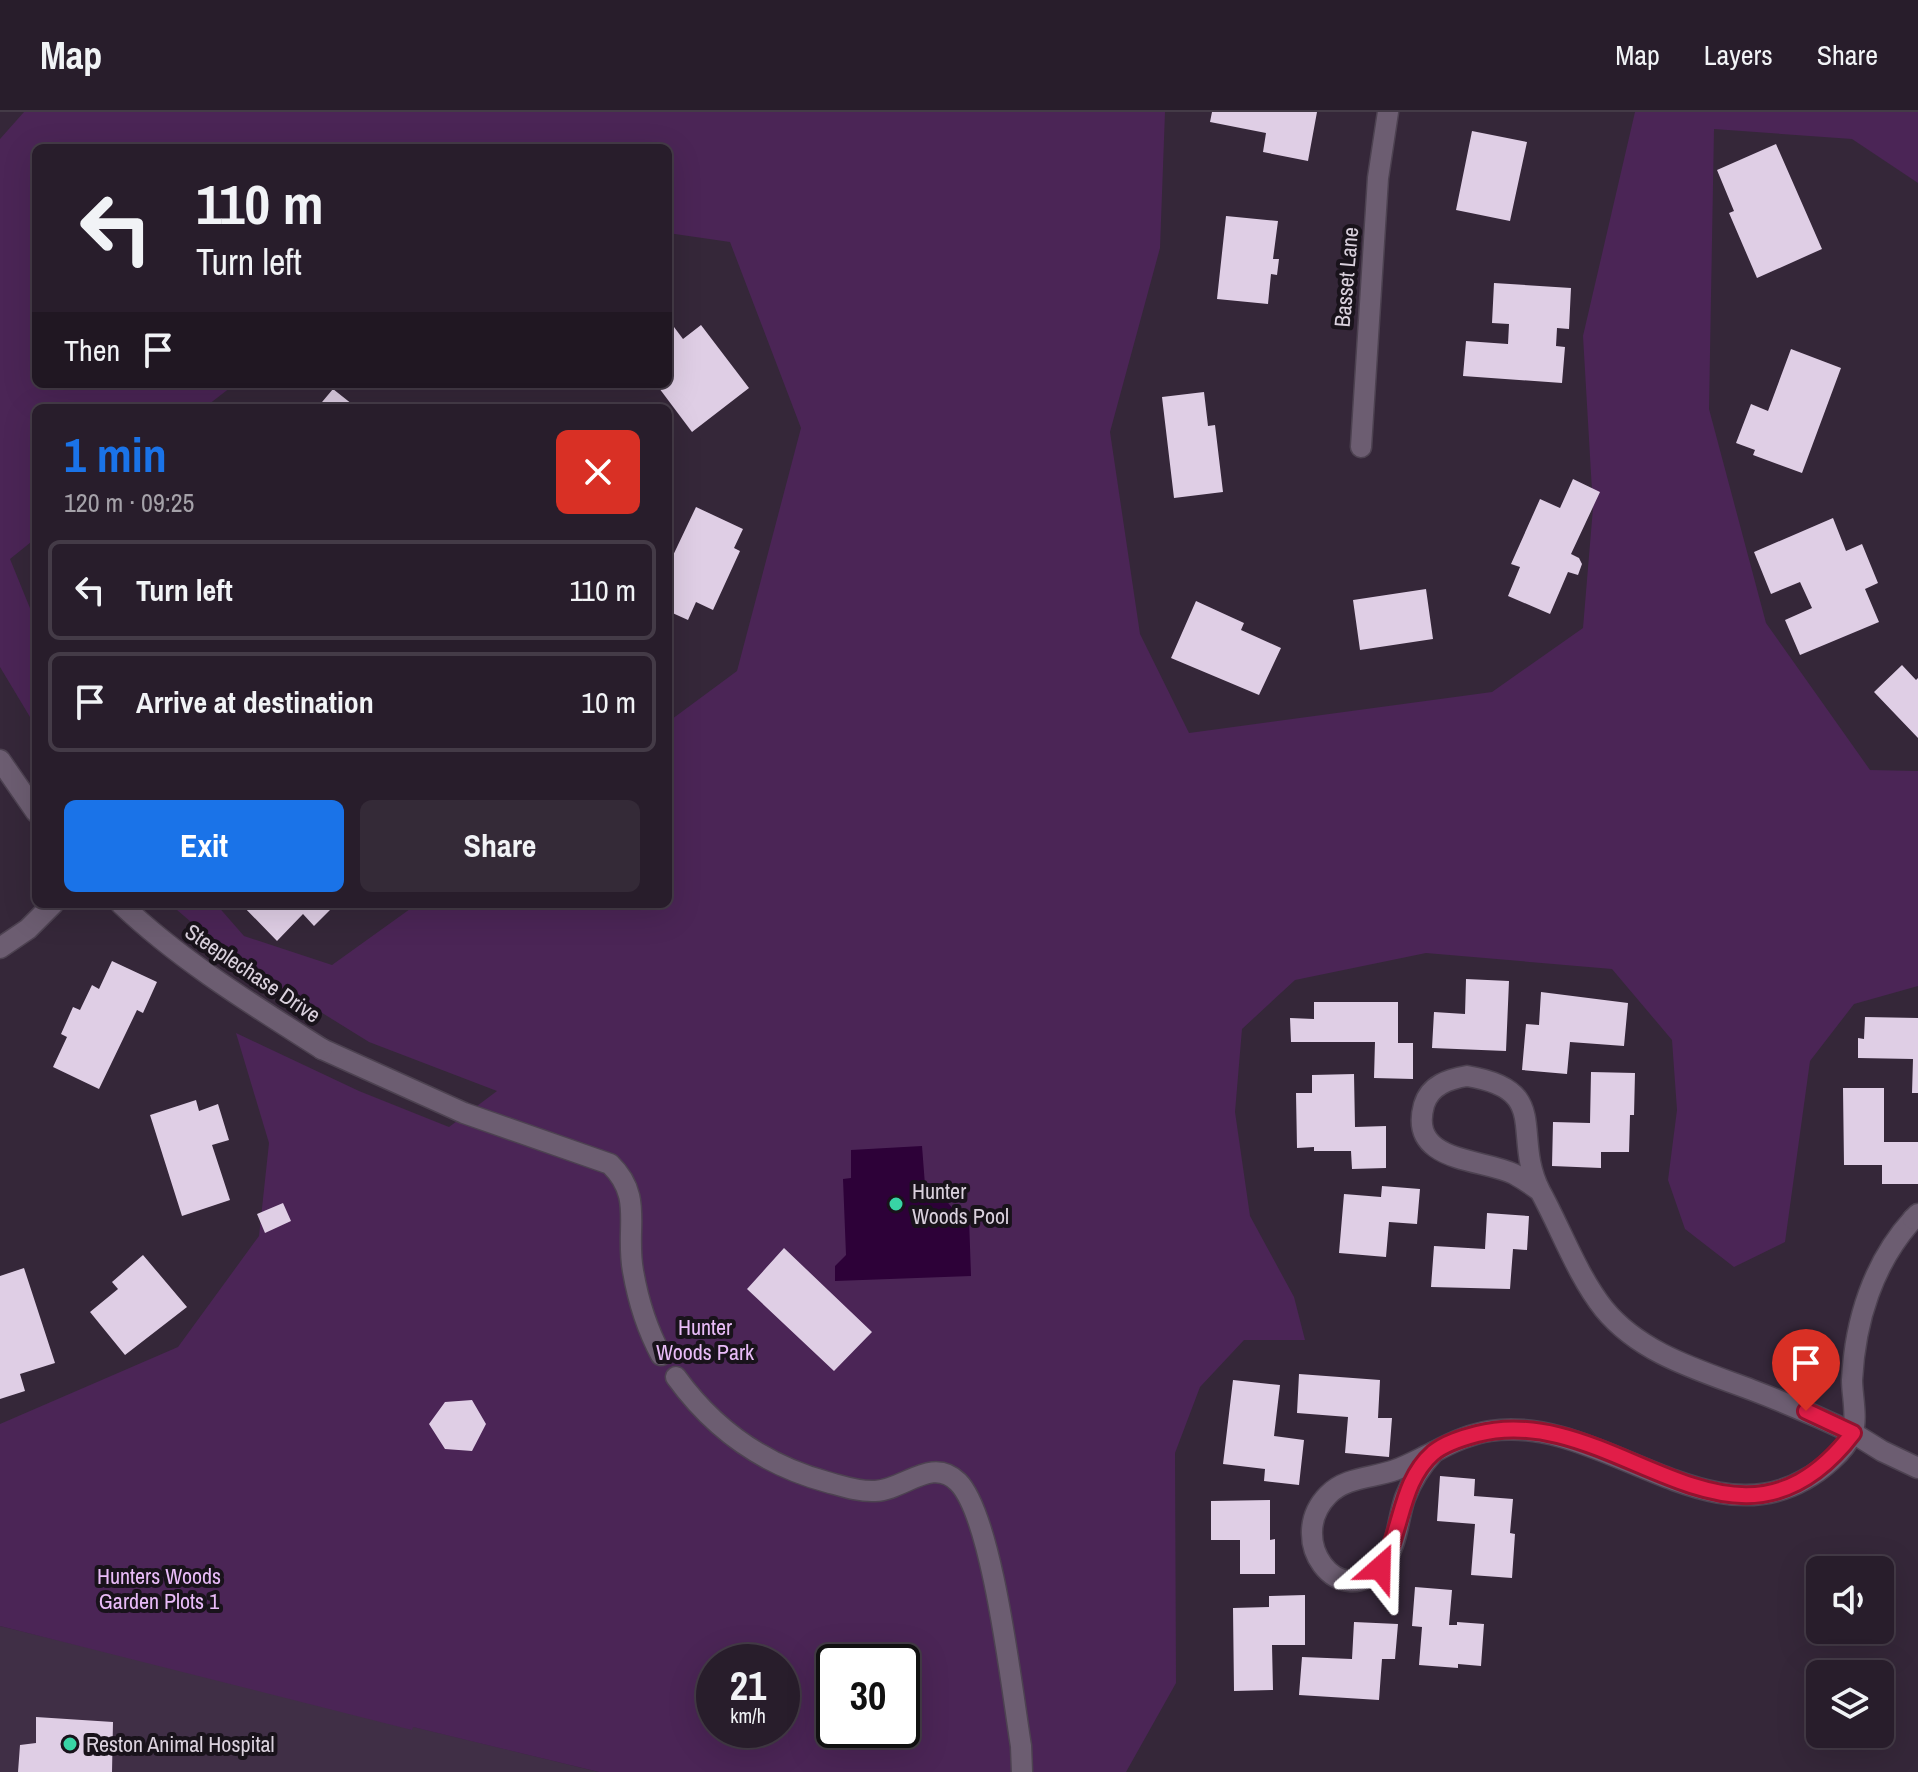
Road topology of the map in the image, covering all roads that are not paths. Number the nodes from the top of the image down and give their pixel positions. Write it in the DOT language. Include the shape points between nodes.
graph roads {
  1 [pos="1388,112"];
  2 [pos="1361,447"];
  3 [pos="0,760"];
  4 [pos="32,806"];
  5 [pos="49,908"];
  6 [pos="125,908"];
  7 [pos="0,948"];
  8 [pos="1540,1191"];
  9 [pos="1916,1217"];
  10 [pos="661,1355"];
  11 [pos="676,1377"];
  12 [pos="1853,1433"];
  13 [pos="1434,1452"];
  14 [pos="1918,1468"];
  15 [pos="1022,1772"];
  1 -- 2 [label="street, Basset Lane" via="1376,209"];
  3 -- 4 [label="street"];
  5 -- 7 [label="street"];
  6 -- 10 [label="street, Steeplechase Drive" via="236,994 322,1049 464,1113 610,1164 626,1179 632,1199 633,1271"];
  8 -- 8 [label="street" via="1513,1174 1434,1147 1422,1116 1437,1086 1467,1076 1509,1089 1527,1117 1527,1154"];
  8 -- 12 [label="street" via="1583,1278 1630,1334 1662,1356"];
  9 -- 12 [label="street" via="1876,1269 1852,1377"];
  11 -- 15 [label="street" via="727,1434 803,1475 873,1492 930,1471 946,1473 961,1484 980,1526 993,1579"];
  12 -- 13 [label="street" via="1832,1460 1804,1480 1775,1492 1742,1496 1708,1491 1566,1437 1523,1430 1491,1430"];
  12 -- 14 [label="street"];
  13 -- 13 [label="street" via="1396,1470 1346,1482 1328,1495 1314,1515 1310,1537 1315,1557 1327,1572 1343,1580 1363,1579 1380,1568 1392,1549 1417,1471"];
}
